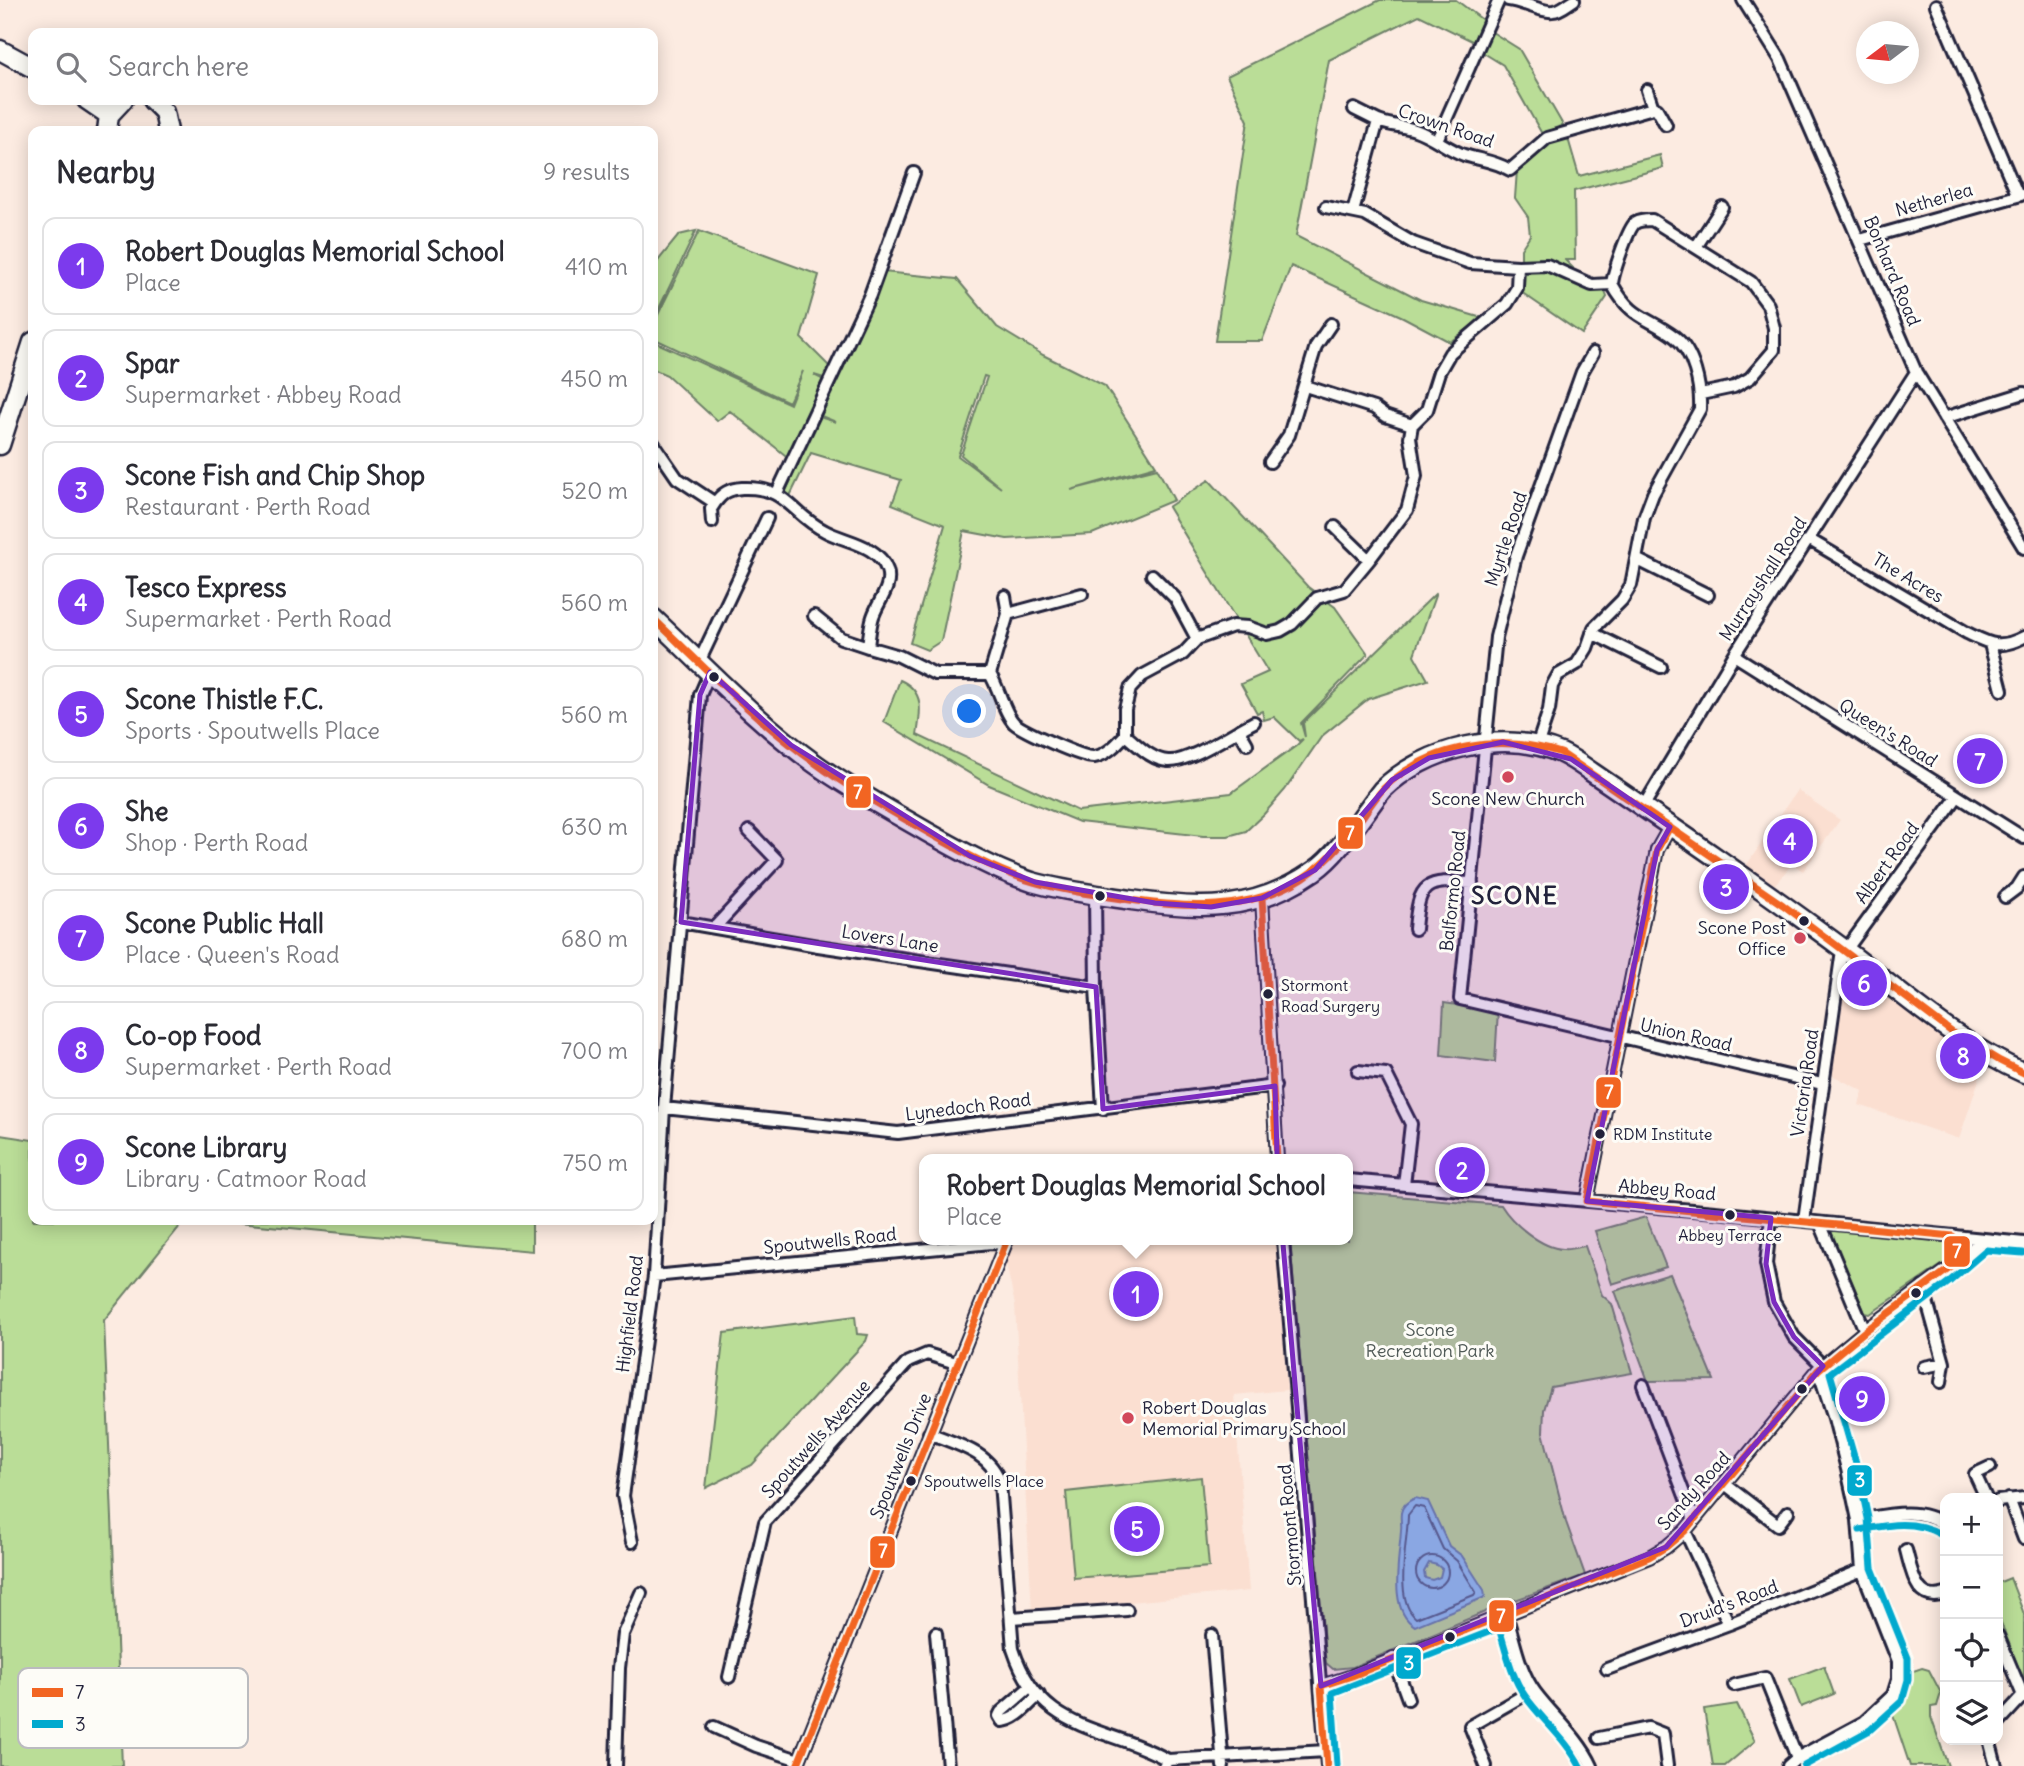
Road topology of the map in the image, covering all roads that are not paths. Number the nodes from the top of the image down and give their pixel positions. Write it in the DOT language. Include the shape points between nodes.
graph roads {
  1 [pos="1499,0"];
  2 [pos="1507,0"];
  3 [pos="1574,0"];
  4 [pos="1743,0"];
  5 [pos="1936,5"];
  6 [pos="0,50"];
  7 [pos="28,65"];
  8 [pos="1647,90"];
  9 [pos="92,105"];
  10 [pos="120,105"];
  11 [pos="157,105"];
  12 [pos="1653,108"];
  13 [pos="1354,109"];
  14 [pos="1378,121"];
  15 [pos="108,123"];
  16 [pos="1666,125"];
  17 [pos="166,126"];
  18 [pos="1437,139"];
  19 [pos="914,173"];
  20 [pos="2021,195"];
  21 [pos="1326,207"];
  22 [pos="1722,207"];
  23 [pos="1353,212"];
  24 [pos="1860,240"];
  25 [pos="1696,247"];
  26 [pos="1518,266"];
  27 [pos="1612,284"];
  28 [pos="1331,324"];
  29 [pos="1593,353"];
  30 [pos="28,358"];
  31 [pos="1916,372"];
  32 [pos="1305,386"];
  33 [pos="2024,393"];
  34 [pos="1701,394"];
  35 [pos="1944,418"];
  36 [pos="1412,425"];
  37 [pos="0,445"];
  38 [pos="658,450"];
  39 [pos="1270,462"];
  40 [pos="776,493"];
  41 [pos="715,503"];
  42 [pos="768,518"];
  43 [pos="712,522"];
  44 [pos="1335,527"];
  45 [pos="1810,540"];
  46 [pos="2024,548"];
  47 [pos="1369,560"];
  48 [pos="1638,560"];
  49 [pos="1152,575"];
  50 [pos="1082,594"];
  51 [pos="1005,596"];
  52 [pos="1708,596"];
  53 [pos="1008,614"];
  54 [pos="814,616"];
  55 [pos="658,623"];
  56 [pos="1592,633"];
  57 [pos="2024,637"];
  58 [pos="1197,639"];
  59 [pos="1990,644"];
  60 [pos="868,647"];
  61 [pos="1734,655"];
  62 [pos="705,667"];
  63 [pos="1661,667"];
  64 [pos="990,674"];
  65 [pos="2003,690"];
  66 [pos="1254,722"];
  67 [pos="1239,730"];
  68 [pos="1125,735"];
  69 [pos="1247,744"];
  70 [pos="1485,745"];
  71 [pos="1537,746"];
  72 [pos="1957,797"];
  73 [pos="1643,807"];
  74 [pos="1670,827"];
  75 [pos="749,831"];
  76 [pos="2024,838"];
  77 [pos="2024,877"];
  78 [pos="1472,883"];
  79 [pos="1095,894"];
  80 [pos="2005,897"];
  81 [pos="1262,898"];
  82 [pos="681,922"];
  83 [pos="715,927"];
  84 [pos="1415,929"];
  85 [pos="1845,950"];
  86 [pos="1096,987"];
  87 [pos="1460,999"];
  88 [pos="1621,1038"];
  89 [pos="1358,1071"];
  90 [pos="2024,1073"];
  91 [pos="1822,1084"];
  92 [pos="1275,1086"];
  93 [pos="664,1108"];
  94 [pos="1103,1109"];
  95 [pos="1277,1154"];
  96 [pos="1353,1180"];
  97 [pos="1404,1185"];
  98 [pos="1587,1201"];
  99 [pos="658,1209"];
  100 [pos="1771,1218"];
  101 [pos="1804,1221"];
  102 [pos="1820,1223"];
  103 [pos="657,1225"];
  104 [pos="1953,1236"];
  105 [pos="1982,1239"];
  106 [pos="2024,1243"];
  107 [pos="971,1245"];
  108 [pos="1005,1245"];
  109 [pos="1283,1245"];
  110 [pos="1957,1263"];
  111 [pos="654,1276"];
  112 [pos="1923,1287"];
  113 [pos="1865,1331"];
  114 [pos="956,1363"];
  115 [pos="1944,1363"];
  116 [pos="1924,1367"];
  117 [pos="1821,1368"];
  118 [pos="1941,1382"];
  119 [pos="1643,1385"];
  120 [pos="929,1433"];
  121 [pos="1990,1467"];
  122 [pos="1725,1484"];
  123 [pos="1984,1493"];
  124 [pos="2024,1498"];
  125 [pos="2004,1500"];
  126 [pos="1788,1512"];
  127 [pos="1695,1520"];
  128 [pos="1858,1520"];
  129 [pos="1940,1522"];
  130 [pos="1685,1531"];
  131 [pos="2024,1539"];
  132 [pos="632,1542"];
  133 [pos="1906,1550"];
  134 [pos="1862,1570"];
  135 [pos="641,1593"];
  136 [pos="1940,1595"];
  137 [pos="1127,1610"];
  138 [pos="1506,1614"];
  139 [pos="1011,1618"];
  140 [pos="1729,1624"];
  141 [pos="936,1633"];
  142 [pos="1212,1635"];
  143 [pos="2003,1648"];
  144 [pos="1393,1658"];
  145 [pos="939,1667"];
  146 [pos="927,1668"];
  147 [pos="1607,1669"];
  148 [pos="729,1676"];
  149 [pos="1734,1685"];
  150 [pos="1321,1686"];
  151 [pos="1533,1690"];
  152 [pos="2023,1698"];
  153 [pos="1408,1699"];
  154 [pos="2003,1718"];
  155 [pos="715,1727"];
  156 [pos="1600,1738"];
  157 [pos="1991,1745"];
  158 [pos="1326,1751"];
  159 [pos="1222,1760"];
  160 [pos="1793,1762"];
  161 [pos="798,1763"];
  162 [pos="1166,1763"];
  163 [pos="615,1766"];
  164 [pos="948,1766"];
  165 [pos="1327,1766"];
  166 [pos="1486,1766"];
  167 [pos="1592,1766"];
  168 [pos="1667,1766"];
  169 [pos="1996,1766"];
  1 -- 18 [label="street"];
  2 -- 3 [label="street" via="1554,12"];
  4 -- 24 [label="street, Bonhard Road" via="1780,59"];
  5 -- 20 [label="street, Netherlea"];
  6 -- 7 [label="main road"];
  8 -- 12 [label="street"];
  9 -- 15 [label="main road"];
  10 -- 15 [label="main road"];
  11 -- 17 [label="main road" via="164,112"];
  12 -- 16 [label="street"];
  12 -- 18 [label="street, Crown Road" via="1547,138 1510,170 1456,152"];
  13 -- 14 [label="street, Crown Road"];
  14 -- 18 [label="street, Crown Road"];
  14 -- 23 [label="street, Crown Road"];
  19 -- 40 [label="street" via="870,295"];
  20 -- 24 [label="street, Netherlea"];
  21 -- 23 [label="street"];
  22 -- 25 [label="street"];
  23 -- 26 [label="street" via="1413,243 1470,262"];
  24 -- 31 [label="street, Bonhard Road"];
  25 -- 27 [label="street" via="1652,220 1635,223"];
  25 -- 34 [label="street" via="1751,282 1769,305 1774,328 1774,350 1750,378 1734,387"];
  26 -- 27 [label="street" via="1547,265 1592,285"];
  26 -- 36 [label="street" via="1517,288 1507,304 1450,353 1427,410"];
  27 -- 34 [label="street" via="1637,316 1676,338 1689,356"];
  28 -- 32 [label="street" via="1316,346"];
  29 -- 70 [label="street, Myrtle Road" via="1582,372 1516,556 1496,636"];
  30 -- 37 [label="main road"];
  31 -- 35 [label="street, Bonhard Road"];
  31 -- 45 [label="street, Murrayshall Road"];
  32 -- 36 [label="street"];
  32 -- 39 [label="street" via="1289,435"];
  33 -- 35 [label="street"];
  34 -- 48 [label="street" via="1700,409 1644,517"];
  35 -- 46 [label="street, Bonhard Road"];
  36 -- 47 [label="street" via="1416,476 1407,510"];
  38 -- 41 [label="street" via="677,478"];
  40 -- 41 [label="street" via="736,489 720,495"];
  40 -- 60 [label="street" via="825,532 870,549 887,570 888,582 872,619"];
  41 -- 43 [label="street"];
  42 -- 62 [label="street, Highfield Road"];
  44 -- 47 [label="street"];
  45 -- 59 [label="street, The Acres"];
  45 -- 61 [label="street, Murrayshall Road"];
  47 -- 58 [label="street" via="1344,590 1317,598 1280,631 1267,634 1233,626"];
  48 -- 52 [label="street"];
  48 -- 56 [label="street" via="1622,600"];
  49 -- 58 [label="street" via="1175,597"];
  50 -- 53 [label="street"];
  51 -- 53 [label="street"];
  53 -- 64 [label="street"];
  54 -- 60 [label="street" via="841,638"];
  55 -- 62 [label="main road"];
  56 -- 63 [label="street"];
  56 -- 71 [label="street" via="1577,664 1558,675 1552,686"];
  57 -- 59 [label="street"];
  58 -- 68 [label="street" via="1183,654 1142,676 1130,689"];
  59 -- 65 [label="street"];
  60 -- 64 [label="street" via="935,674"];
  61 -- 72 [label="street, Queen's Road"];
  61 -- 73 [label="street, Murrayshall Road"];
  62 -- 79 [label="main road" via="791,745 885,808 998,869"];
  62 -- 82 [label="street, Highfield Road"];
  64 -- 68 [label="street" via="1012,721 1025,731 1094,757 1114,748"];
  66 -- 67 [label="street"];
  67 -- 68 [label="street" via="1181,760 1166,761 1150,755"];
  67 -- 69 [label="street"];
  70 -- 71 [label="main road"];
  70 -- 78 [label="street, Balformo Road"];
  70 -- 81 [label="main road" via="1437,755 1406,771 1382,790 1326,861 1295,883"];
  71 -- 73 [label="main road" via="1559,752"];
  72 -- 76 [label="street, Queen's Road"];
  72 -- 85 [label="street, Albert Road"];
  73 -- 74 [label="main road"];
  74 -- 85 [label="main road"];
  74 -- 88 [label="street" via="1657,850"];
  75 -- 83 [label="street" via="777,860"];
  77 -- 80 [label="street"];
  78 -- 84 [label="street" via="1447,881 1427,887 1418,898"];
  78 -- 87 [label="street, Balformo Road"];
  79 -- 81 [label="main road" via="1185,906"];
  79 -- 86 [label="street"];
  81 -- 92 [label="street"];
  82 -- 83 [label="street, Lovers Lane"];
  82 -- 93 [label="street, Highfield Road"];
  83 -- 86 [label="street, Lovers Lane"];
  85 -- 90 [label="main road" via="1936,1019"];
  85 -- 91 [label="street, Victoria Road"];
  86 -- 94 [label="street"];
  87 -- 88 [label="street, Union Road"];
  88 -- 91 [label="street, Union Road"];
  88 -- 98 [label="street"];
  89 -- 97 [label="street" via="1386,1074 1411,1124"];
  91 -- 101 [label="street, Victoria Road"];
  92 -- 94 [label="street, Lynedoch Road"];
  92 -- 95 [label="street"];
  93 -- 94 [label="street, Lynedoch Road" via="898,1133"];
  93 -- 99 [label="street, Highfield Road"];
  96 -- 97 [label="street, Abbey Road"];
  97 -- 98 [label="street, Abbey Road"];
  98 -- 100 [label="street, Abbey Road"];
  100 -- 101 [label="street, Abbey Road"];
  100 -- 117 [label="street" via="1766,1264 1774,1302 1794,1337"];
  101 -- 102 [label="street, Abbey Road"];
  102 -- 104 [label="street, Abbey Road"];
  102 -- 113 [label="street"];
  103 -- 111 [label="street, Highfield Road"];
  104 -- 105 [label="street, Abbey Road"];
  104 -- 110 [label="street"];
  105 -- 106 [label="street, Abbey Road"];
  105 -- 110 [label="street, Sandy Road"];
  107 -- 111 [label="street, Spoutwells Road"];
  108 -- 114 [label="street, Spoutwells Drive"];
  109 -- 150 [label="street, Stormont Road"];
  110 -- 112 [label="street, Sandy Road"];
  111 -- 132 [label="street, Highfield Road" via="623,1496"];
  112 -- 113 [label="street, Sandy Road"];
  112 -- 115 [label="street"];
  113 -- 117 [label="street, Sandy Road"];
  114 -- 120 [label="street, Spoutwells Drive"];
  114 -- 148 [label="street, Spoutwells Avenue" via="927,1354 908,1362 765,1522"];
  115 -- 116 [label="street"];
  115 -- 118 [label="street"];
  117 -- 122 [label="street, Sandy Road"];
  117 -- 128 [label="street"];
  119 -- 127 [label="street"];
  120 -- 139 [label="street" via="974,1452 997,1472"];
  120 -- 161 [label="street, Spoutwells Drive"];
  121 -- 123 [label="street" via="1975,1474"];
  122 -- 126 [label="street" via="1778,1525"];
  122 -- 127 [label="street, Sandy Road"];
  124 -- 125 [label="street"];
  125 -- 131 [label="street"];
  127 -- 130 [label="street, Sandy Road"];
  128 -- 129 [label="street" via="1914,1513"];
  128 -- 134 [label="street"];
  130 -- 138 [label="street, Sandy Road" via="1649,1557"];
  130 -- 140 [label="street"];
  133 -- 136 [label="street" via="1924,1594"];
  134 -- 140 [label="street, Druid's Road"];
  134 -- 160 [label="street" via="1898,1661 1893,1695 1864,1722"];
  135 -- 163 [label="street" via="623,1634"];
  137 -- 139 [label="street"];
  138 -- 144 [label="street, Sandy Road"];
  138 -- 151 [label="street"];
  139 -- 162 [label="street" via="1018,1663 1052,1708 1086,1729 1149,1749"];
  140 -- 147 [label="street, Druid's Road"];
  141 -- 145 [label="street"];
  142 -- 159 [label="street"];
  143 -- 152 [label="street"];
  144 -- 150 [label="street, Sandy Road"];
  144 -- 153 [label="street"];
  145 -- 146 [label="street"];
  145 -- 164 [label="street"];
  149 -- 160 [label="street" via="1765,1678"];
  150 -- 158 [label="street, Stormont Road"];
  151 -- 166 [label="street" via="1471,1726"];
  151 -- 167 [label="street"];
  152 -- 154 [label="street"];
  155 -- 161 [label="street, Spoutwells Drive"];
  156 -- 168 [label="street" via="1647,1728 1663,1734"];
  157 -- 169 [label="street"];
  158 -- 159 [label="street"];
  158 -- 165 [label="street, Stormont Road"];
  159 -- 162 [label="street"];
}
